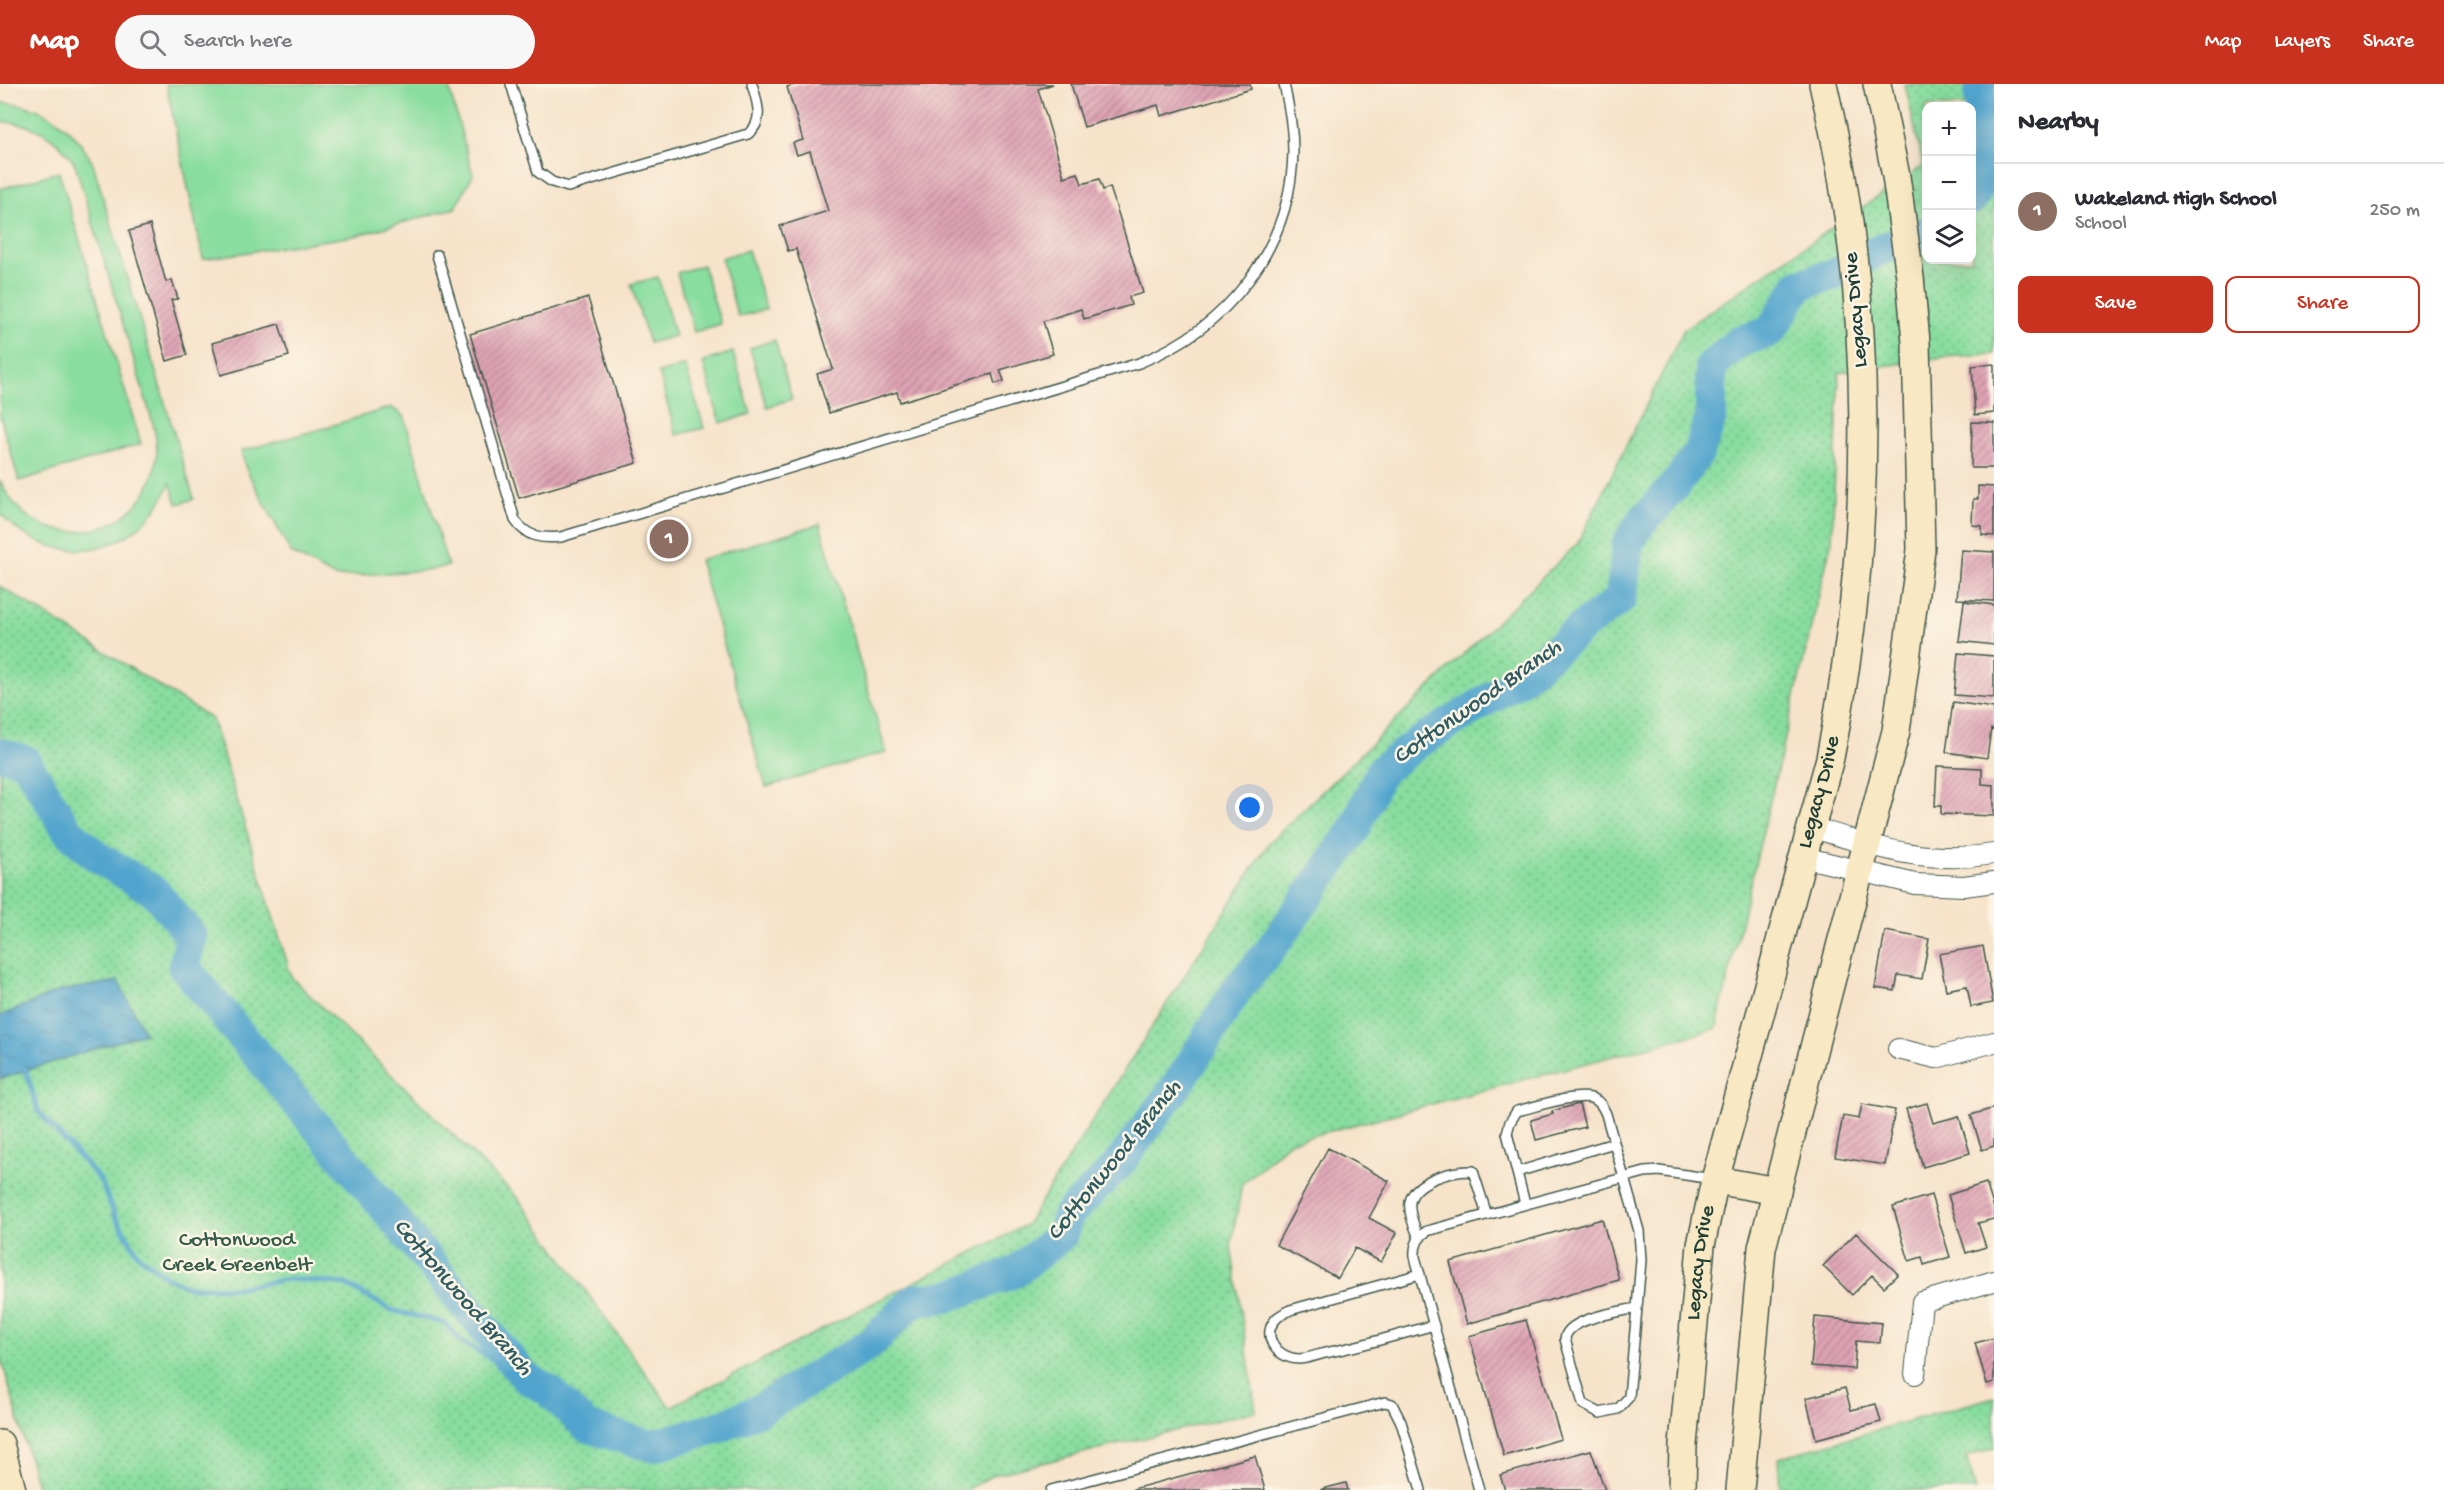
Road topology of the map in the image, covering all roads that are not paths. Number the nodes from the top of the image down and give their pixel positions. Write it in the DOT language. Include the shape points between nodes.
graph roads {
  1 [pos="511,84"];
  2 [pos="752,84"];
  3 [pos="1284,84"];
  4 [pos="1878,88"];
  5 [pos="1825,92"];
  6 [pos="437,255"];
  7 [pos="1810,827"];
  8 [pos="1865,844"];
  9 [pos="1994,854"];
  10 [pos="1803,857"];
  11 [pos="1858,871"];
  12 [pos="1994,882"];
  13 [pos="1994,1042"];
  14 [pos="1898,1049"];
  15 [pos="1614,1143"];
  16 [pos="1517,1172"];
  17 [pos="1624,1178"];
  18 [pos="1715,1180"];
  19 [pos="1777,1191"];
  20 [pos="1525,1204"];
  21 [pos="1487,1215"];
  22 [pos="1419,1238"];
  23 [pos="1420,1274"];
  24 [pos="1994,1281"];
  25 [pos="1637,1308"];
  26 [pos="1434,1325"];
  27 [pos="1915,1374"];
  28 [pos="0,1444"];
  29 [pos="12,1490"];
  30 [pos="1052,1490"];
  31 [pos="1421,1490"];
  32 [pos="1479,1490"];
  33 [pos="1682,1490"];
  34 [pos="1740,1490"];
  1 -- 2 [label="lane" via="538,172 568,187 748,134 759,114"];
  3 -- 6 [label="lane" via="1293,152 1287,195 1275,234 1263,260 1237,297 1189,338 1139,363 561,537 534,536 515,520"];
  4 -- 8 [label="main road" via="1902,210 1916,342 1921,550 1896,731"];
  5 -- 7 [label="main road, Legacy Drive" via="1861,320 1863,444 1854,593 1840,707"];
  7 -- 8 [label="street"];
  7 -- 10 [label="main road, Legacy Drive"];
  8 -- 9 [label="street" via="1922,857 1971,858"];
  8 -- 11 [label="main road"];
  10 -- 11 [label="street"];
  10 -- 18 [label="main road, Legacy Drive"];
  11 -- 12 [label="street" via="1935,886"];
  11 -- 19 [label="main road"];
  13 -- 14 [label="street" via="1936,1058"];
  15 -- 16 [label="lane"];
  15 -- 16 [label="lane" via="1602,1105 1593,1099 1579,1098 1517,1111 1506,1133"];
  15 -- 17 [label="lane"];
  16 -- 20 [label="lane"];
  17 -- 18 [label="lane" via="1659,1171"];
  17 -- 20 [label="lane"];
  17 -- 25 [label="lane" via="1640,1240"];
  18 -- 19 [label="main road"];
  18 -- 33 [label="main road, Legacy Drive" via="1701,1245"];
  19 -- 34 [label="main road" via="1762,1248"];
  20 -- 21 [label="lane"];
  21 -- 22 [label="lane" via="1427,1231"];
  21 -- 22 [label="lane" via="1473,1171 1441,1175 1415,1190 1409,1203"];
  22 -- 23 [label="lane" via="1415,1250"];
  23 -- 26 [label="lane"];
  23 -- 26 [label="lane" via="1290,1310 1277,1318 1270,1340 1284,1356 1298,1359"];
  24 -- 27 [label="street" via="1922,1302"];
  25 -- 25 [label="lane" via="1629,1397 1618,1409 1600,1413 1591,1410 1583,1404 1566,1333 1579,1322"];
  26 -- 32 [label="lane"];
  28 -- 29 [label="main road"];
  30 -- 31 [label="lane" via="1385,1402 1392,1404 1401,1422"];
}
